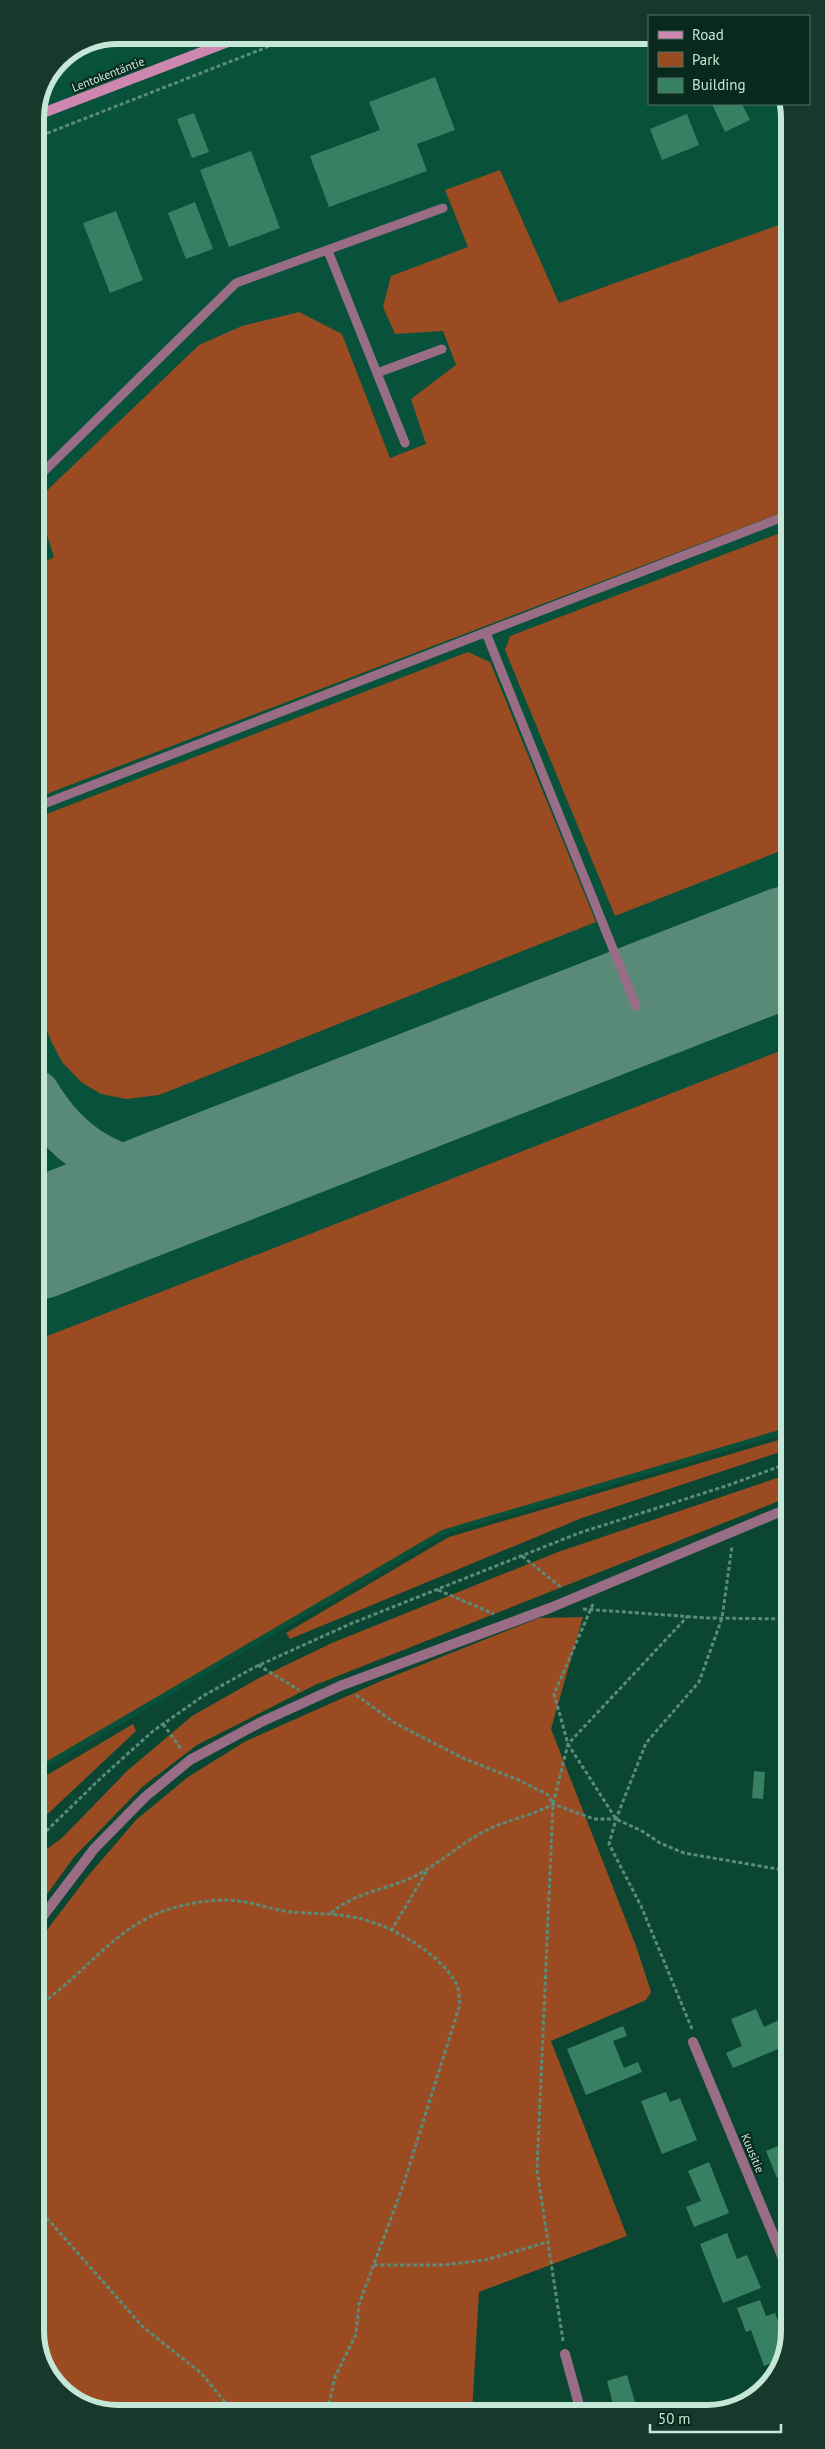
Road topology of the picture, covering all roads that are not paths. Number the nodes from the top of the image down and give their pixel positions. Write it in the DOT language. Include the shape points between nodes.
graph roads {
  1 [pos="223,44"];
  2 [pos="44,112"];
  3 [pos="443,208"];
  4 [pos="328,251"];
  5 [pos="442,349"];
  6 [pos="376,373"];
  7 [pos="405,443"];
  8 [pos="44,471"];
  9 [pos="781,519"];
  10 [pos="486,633"];
  11 [pos="44,804"];
  12 [pos="636,1006"];
  13 [pos="781,1511"];
  14 [pos="44,1915"];
  15 [pos="693,2042"];
  16 [pos="781,2253"];
  17 [pos="565,2354"];
  18 [pos="579,2405"];
  1 -- 2 [label="street, Lentokentäntie"];
  3 -- 4 [label="lane"];
  4 -- 6 [label="lane"];
  4 -- 8 [label="lane" via="236,283"];
  5 -- 6 [label="lane"];
  6 -- 7 [label="lane"];
  9 -- 10 [label="lane"];
  10 -- 11 [label="lane"];
  10 -- 12 [label="lane"];
  13 -- 14 [label="street" via="574,1598 340,1686 261,1722 190,1760 145,1797 94,1849"];
  15 -- 16 [label="street, Kuusitie"];
  17 -- 18 [label="street"];
}
